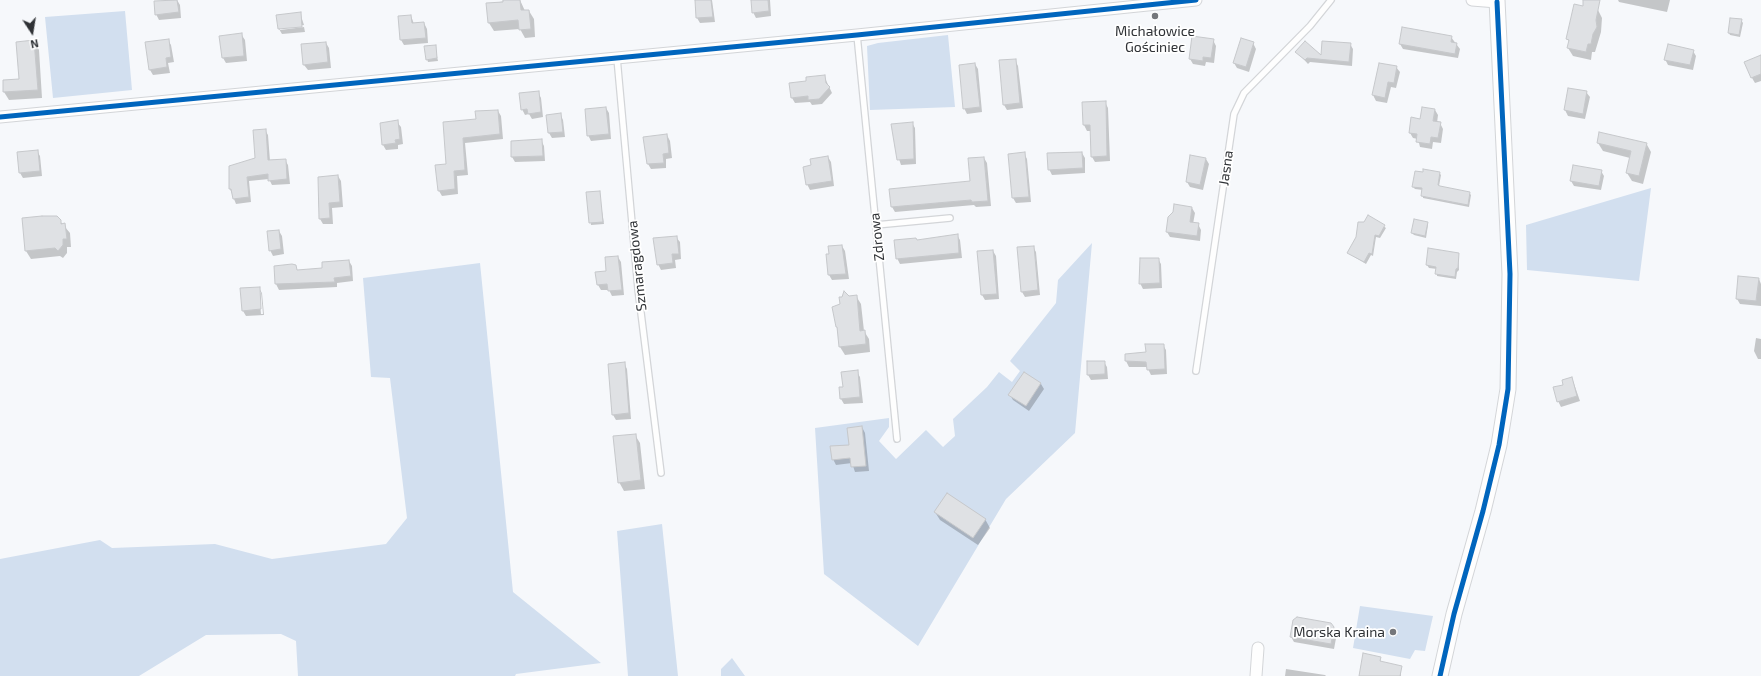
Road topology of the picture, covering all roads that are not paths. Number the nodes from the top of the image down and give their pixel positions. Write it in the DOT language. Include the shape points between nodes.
graph roads {
  1 [pos="1196,0"];
  2 [pos="1331,0"];
  3 [pos="1472,0"];
  4 [pos="1497,1"];
  5 [pos="857,35"];
  6 [pos="617,58"];
  7 [pos="0,117"];
  8 [pos="950,218"];
  9 [pos="876,225"];
  10 [pos="1196,371"];
  11 [pos="897,439"];
  12 [pos="661,473"];
  13 [pos="1258,648"];
  14 [pos="1256,676"];
  15 [pos="1440,676"];
  1 -- 5 [label="street"];
  2 -- 10 [label="lane, Jasna" via="1310,26 1244,94 1234,114"];
  3 -- 4 [label="street"];
  4 -- 15 [label="street" via="1510,274 1508,389 1499,445"];
  5 -- 6 [label="street"];
  5 -- 9 [label="lane, Zdrowa"];
  6 -- 7 [label="street"];
  6 -- 12 [label="lane, Szmaragdowa" via="638,288"];
  8 -- 9 [label="lane"];
  9 -- 11 [label="lane, Zdrowa"];
  13 -- 14 [label="street"];
}
